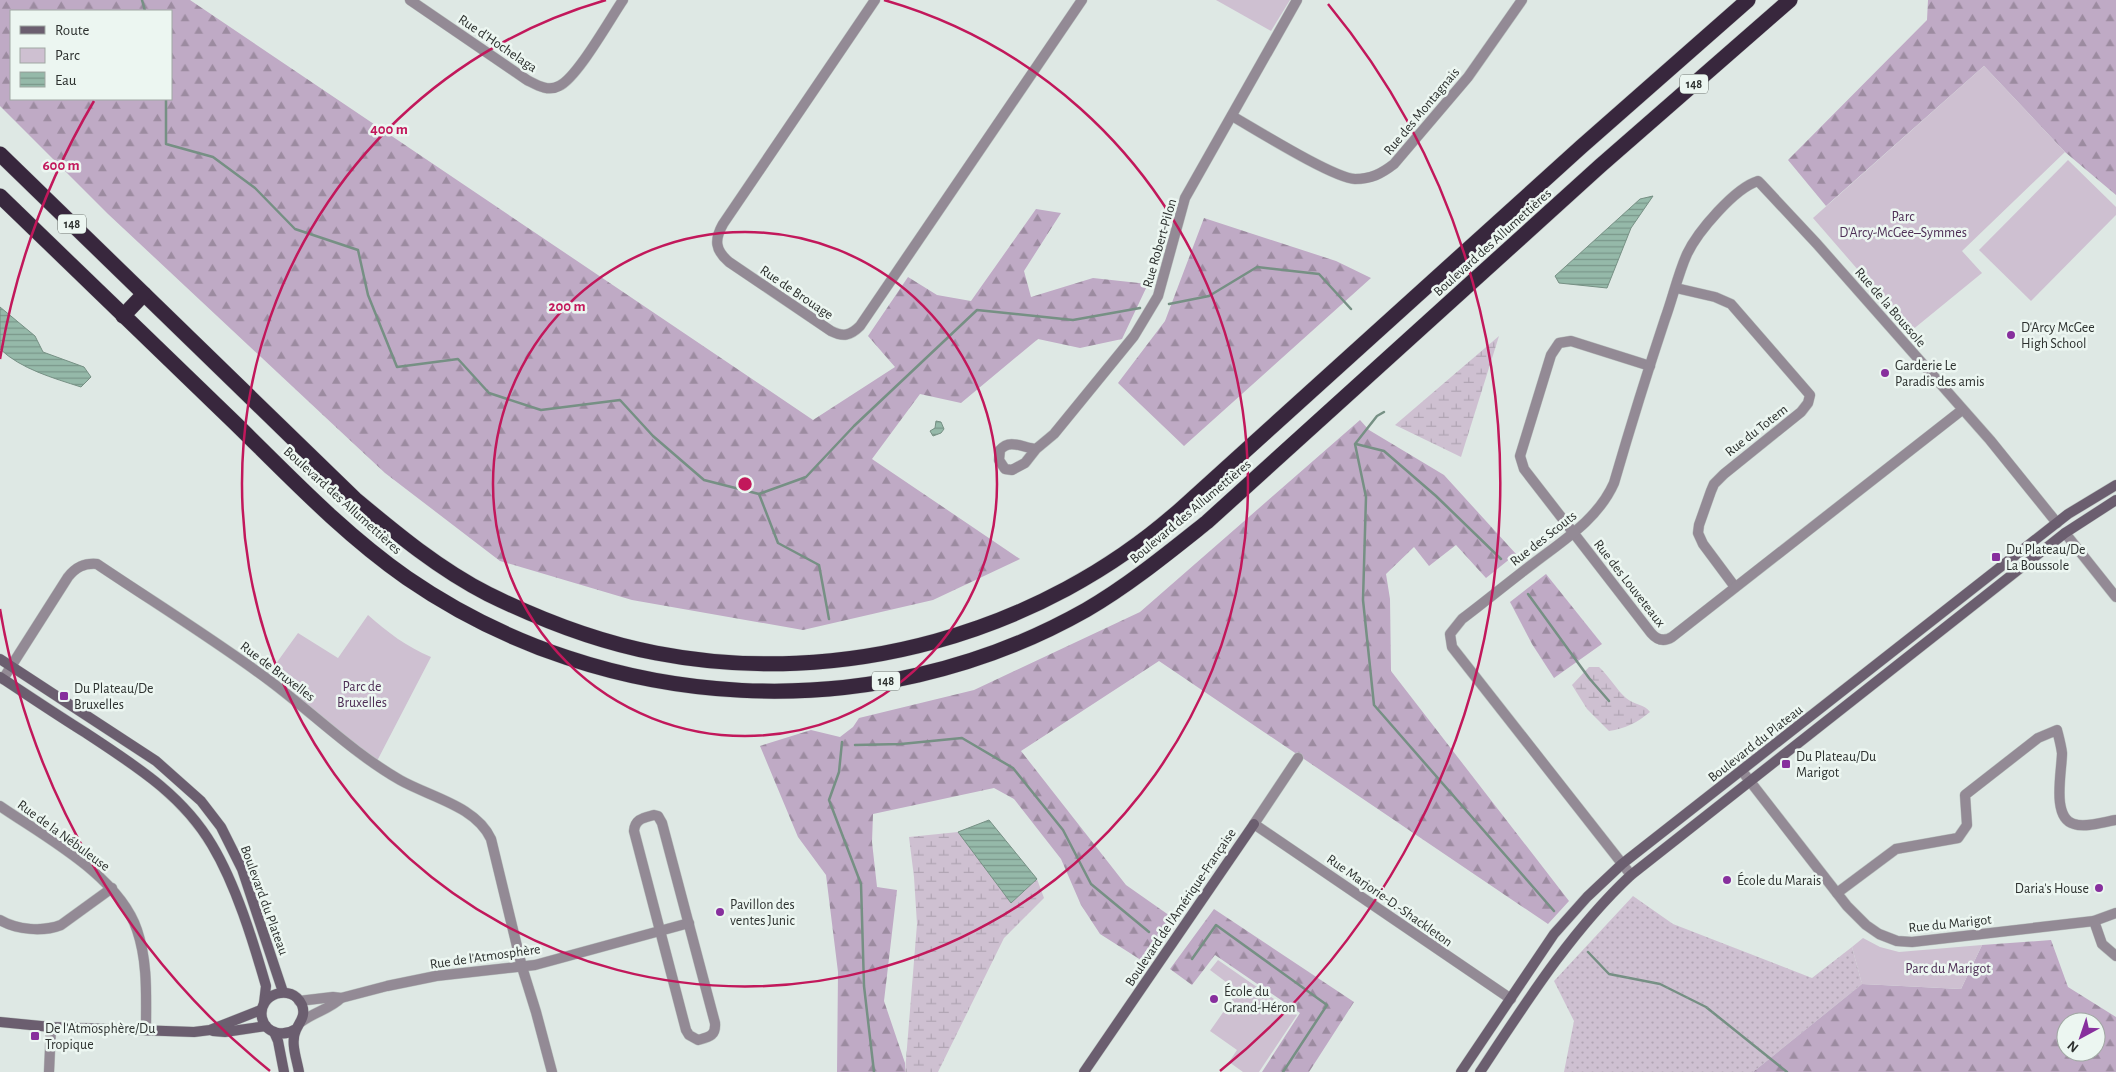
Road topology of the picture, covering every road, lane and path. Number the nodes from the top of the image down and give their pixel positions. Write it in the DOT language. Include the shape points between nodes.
graph roads {
  1 [pos="410,0"];
  2 [pos="623,0"];
  3 [pos="875,0"];
  4 [pos="1082,0"];
  5 [pos="1297,0"];
  6 [pos="1522,0"];
  7 [pos="1748,0"];
  8 [pos="1790,0"];
  9 [pos="1232,116"];
  10 [pos="1581,147"];
  11 [pos="0,154"];
  12 [pos="1597,169"];
  13 [pos="1758,181"];
  14 [pos="0,196"];
  15 [pos="1676,288"];
  16 [pos="144,294"];
  17 [pos="124,316"];
  18 [pos="1650,366"];
  19 [pos="1962,410"];
  20 [pos="1036,449"];
  21 [pos="2116,485"];
  22 [pos="2116,500"];
  23 [pos="2057,523"];
  24 [pos="1574,533"];
  25 [pos="2065,533"];
  26 [pos="1735,587"];
  27 [pos="2116,597"];
  28 [pos="0,659"];
  29 [pos="11,666"];
  30 [pos="2,678"];
  31 [pos="1298,758"];
  32 [pos="1742,771"];
  33 [pos="1750,782"];
  34 [pos="0,806"];
  35 [pos="2116,820"];
  36 [pos="1254,824"];
  37 [pos="1622,864"];
  38 [pos="1631,875"];
  39 [pos="112,888"];
  40 [pos="1837,893"];
  41 [pos="2116,914"];
  42 [pos="0,920"];
  43 [pos="2094,921"];
  44 [pos="689,924"];
  45 [pos="660,931"];
  46 [pos="2116,956"];
  47 [pos="522,967"];
  48 [pos="283,992"];
  49 [pos="341,998"];
  50 [pos="1510,999"];
  51 [pos="299,1001"];
  52 [pos="263,1007"];
  53 [pos="0,1022"];
  54 [pos="299,1025"];
  55 [pos="51,1027"];
  56 [pos="270,1029"];
  57 [pos="146,1030"];
  58 [pos="210,1030"];
  59 [pos="49,1072"];
  60 [pos="284,1072"];
  61 [pos="299,1072"];
  62 [pos="552,1072"];
  63 [pos="1084,1072"];
  64 [pos="1461,1072"];
  65 [pos="1480,1072"];
  1 -- 2 [label="street, Rue d'Hochelaga" via="527,80 547,89 559,86 577,69"];
  3 -- 4 [label="street, Rue de Brouage" via="716,239 719,252 729,262 831,331 843,335 860,326"];
  5 -- 9 [label="street, Rue Robert-Pilon"];
  6 -- 9 [label="street, Rue des Montagnais" via="1468,77 1394,164 1381,174 1353,179 1329,170"];
  7 -- 10 [label="highway, Boulevard des Allumettières / 148"];
  8 -- 12 [label="highway, Boulevard des Allumettières / 148"];
  9 -- 20 [label="street, Rue Robert-Pilon" via="1185,198 1162,285 1151,312 1054,434"];
  10 -- 12 [label="highway"];
  10 -- 16 [label="highway, Boulevard des Allumettières / 148" via="1142,542 1062,593 1012,615 944,639 852,659 760,664 658,653 564,627 487,593 427,556 355,499"];
  11 -- 16 [label="highway, Boulevard des Allumettières / 148"];
  12 -- 17 [label="highway, Boulevard des Allumettières / 148" via="1207,522 1140,576 1087,609 1012,645 920,674 834,689 720,690 653,681 556,655 477,620 410,580 357,540"];
  13 -- 15 [label="street, Rue des Scouts" via="1723,206 1704,228 1688,253"];
  13 -- 19 [label="street, Rue de la Boussole" via="1823,250"];
  14 -- 17 [label="highway, Boulevard des Allumettières / 148"];
  15 -- 18 [label="street, Rue des Scouts"];
  15 -- 26 [label="street, Rue du Totem" via="1730,304 1810,395 1802,412 1724,474 1711,491 1699,524 1699,539"];
  16 -- 17 [label="highway"];
  18 -- 24 [label="street, Rue des Scouts" via="1610,491 1596,512"];
  18 -- 24 [label="street, Rue des Louveteaux" via="1571,341 1559,343 1551,355 1520,460"];
  19 -- 23 [label="street, Rue de la Boussole"];
  19 -- 26 [label="street, Rue des Louveteaux"];
  21 -- 23 [label="main road, Boulevard du Plateau"];
  22 -- 25 [label="main road, Boulevard du Plateau"];
  23 -- 25 [label="main road"];
  23 -- 32 [label="main road, Boulevard du Plateau"];
  24 -- 26 [label="street, Rue des Louveteaux" via="1658,639 1672,637"];
  24 -- 37 [label="street, Rue des Scouts" via="1462,619 1452,629 1449,638 1452,647"];
  25 -- 27 [label="street"];
  25 -- 33 [label="main road, Boulevard du Plateau"];
  28 -- 29 [label="main road, Boulevard du Plateau"];
  29 -- 30 [label="street, Rue de Bruxelles"];
  29 -- 47 [label="street, Rue de Bruxelles" via="74,570 89,563 97,564 268,680 377,766 464,811 482,824 490,839"];
  29 -- 48 [label="main road, Boulevard du Plateau" via="156,761 201,801 220,827 242,869"];
  30 -- 52 [label="main road, Boulevard du Plateau" via="148,775 194,818 212,844 231,883 266,986"];
  31 -- 36 [label="street, Boulevard de l'Amérique-Française"];
  32 -- 33 [label="street, Rue du Marigot"];
  32 -- 37 [label="main road, Boulevard du Plateau"];
  33 -- 38 [label="main road, Boulevard du Plateau"];
  33 -- 40 [label="street, Rue du Marigot"];
  34 -- 39 [label="street, Rue de la Nébuleuse"];
  35 -- 40 [label="street" via="2075,825 2063,817 2060,801 2061,746 2057,730 2038,738 1965,795 1966,824 1958,838 1896,849"];
  36 -- 50 [label="street, Rue Marjorie-D.-Shackleton"];
  36 -- 63 [label="main road, Boulevard de l'Amérique-Française"];
  37 -- 38 [label="street, Rue des Scouts"];
  37 -- 50 [label="main road, Boulevard du Plateau" via="1554,934"];
  38 -- 65 [label="main road, Boulevard du Plateau" via="1573,939"];
  39 -- 42 [label="street" via="54,928 15,927"];
  39 -- 57 [label="street, Rue de la Nébuleuse" via="133,921 142,948 146,973"];
  40 -- 43 [label="street, Rue du Marigot" via="1866,925 1897,941 1929,941"];
  41 -- 43 [label="street, Rue du Marigot"];
  43 -- 46 [label="street" via="2102,944"];
  44 -- 45 [label="street, Rue de l'Atmosphère"];
  44 -- 45 [label="street" via="662,823 654,815 640,819 634,825 634,831"];
  44 -- 45 [label="street" via="715,1023 712,1036 698,1040 689,1036 686,1030"];
  45 -- 47 [label="street, Rue de l'Atmosphère"];
  47 -- 49 [label="street, Rue de l'Atmosphère" via="425,978"];
  47 -- 62 [label="street, Rue de Bruxelles"];
  48 -- 51 [label="main road"];
  48 -- 52 [label="main road" via="274,994"];
  49 -- 51 [label="street, Rue de l'Atmosphère"];
  49 -- 54 [label="street, Rue de l'Atmosphère" via="334,1005 312,1013"];
  50 -- 64 [label="main road, Boulevard du Plateau"];
  51 -- 54 [label="main road" via="303,1011"];
  52 -- 56 [label="main road" via="262,1016"];
  52 -- 58 [label="main road"];
  53 -- 55 [label="main road"];
  54 -- 56 [label="main road" via="283,1034"];
  54 -- 61 [label="main road" via="294,1040"];
  55 -- 57 [label="main road"];
  55 -- 59 [label="street"];
  56 -- 58 [label="main road"];
  56 -- 60 [label="main road" via="278,1041"];
  57 -- 58 [label="main road"];
}
